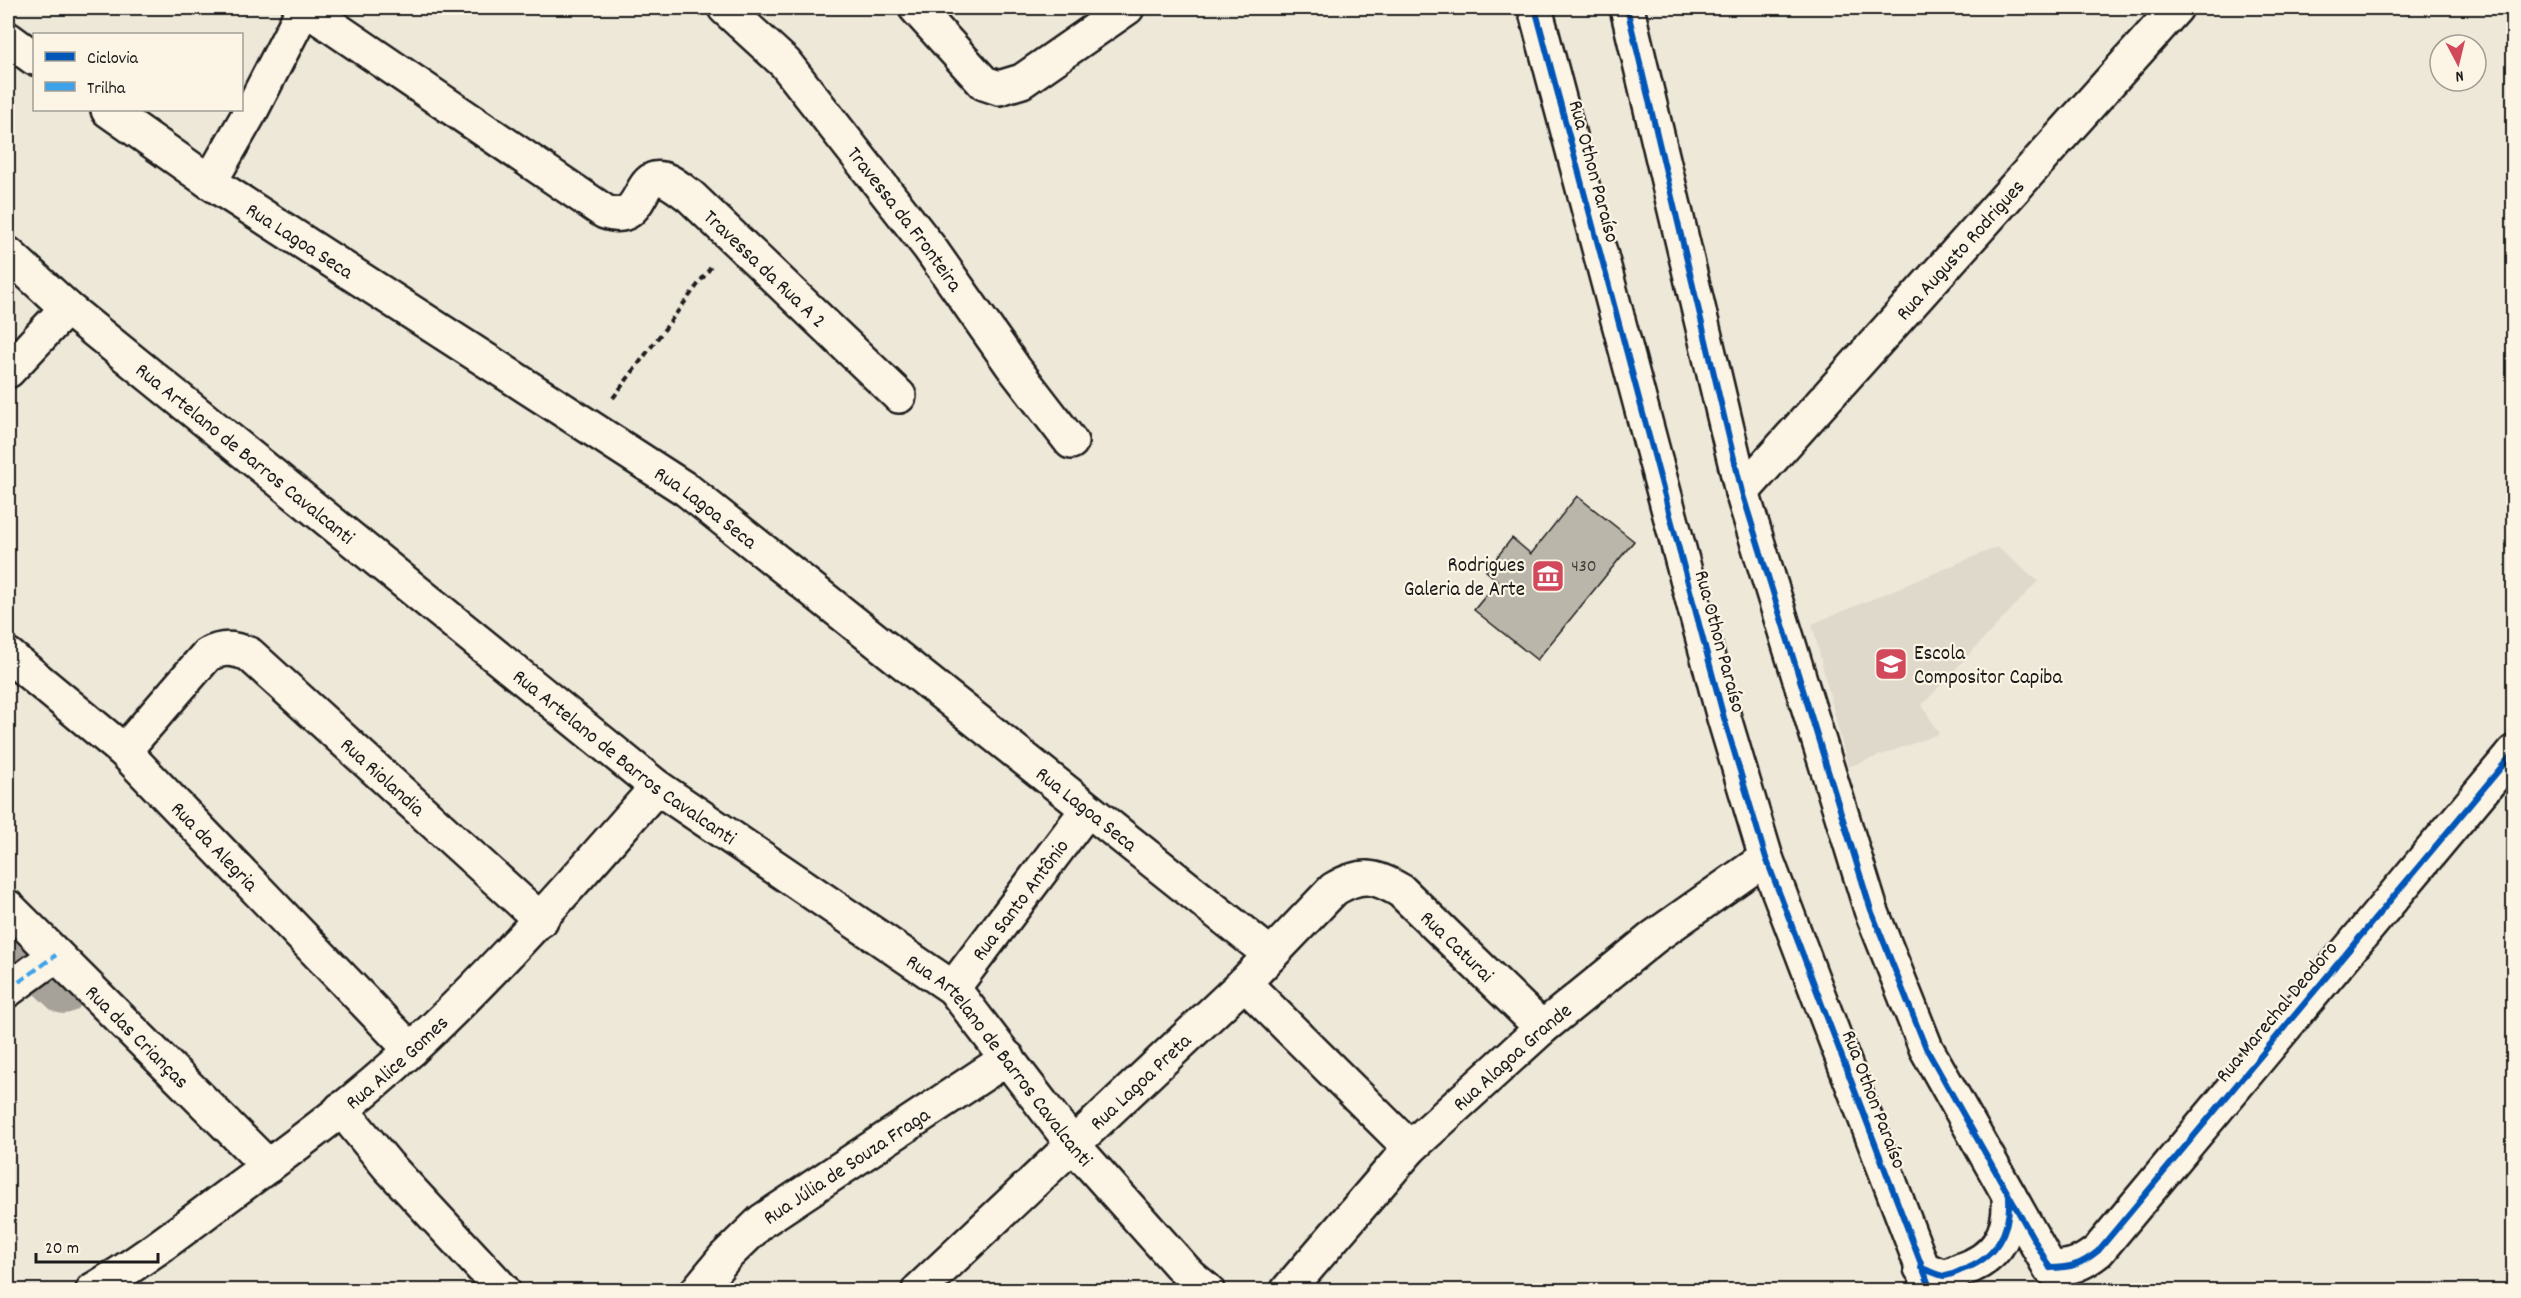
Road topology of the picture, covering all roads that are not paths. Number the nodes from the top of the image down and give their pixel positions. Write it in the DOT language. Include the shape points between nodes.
graph roads {
  1 [pos="304,8"];
  2 [pos="725,8"];
  3 [pos="916,8"];
  4 [pos="1126,8"];
  5 [pos="1535,8"];
  6 [pos="1627,8"];
  7 [pos="2176,8"];
  8 [pos="8,39"];
  9 [pos="33,57"];
  10 [pos="109,111"];
  11 [pos="210,182"];
  12 [pos="8,254"];
  13 [pos="67,308"];
  14 [pos="8,371"];
  15 [pos="898,396"];
  16 [pos="1071,442"];
  17 [pos="1742,492"];
  18 [pos="8,656"];
  19 [pos="124,751"];
  20 [pos="2514,752"];
  21 [pos="657,787"];
  22 [pos="1087,810"];
  23 [pos="1766,858"];
  24 [pos="1364,877"];
  25 [pos="8,907"];
  26 [pos="541,920"];
  27 [pos="1270,955"];
  28 [pos="55,956"];
  29 [pos="1244,983"];
  30 [pos="953,988"];
  31 [pos="8,990"];
  32 [pos="1542,1028"];
  33 [pos="411,1050"];
  34 [pos="1008,1058"];
  35 [pos="341,1109"];
  36 [pos="1074,1146"];
  37 [pos="1410,1148"];
  38 [pos="268,1166"];
  39 [pos="2009,1195"];
  40 [pos="1926,1279"];
  41 [pos="2048,1279"];
  42 [pos="1189,1285"];
  43 [pos="1295,1288"];
  44 [pos="93,1290"];
  45 [pos="503,1290"];
  46 [pos="698,1290"];
  47 [pos="919,1290"];
  1 -- 11 [label="street"];
  1 -- 15 [label="street, Travessa da Rua A 2" via="605,212 614,215 633,210 651,181 664,179 690,196"];
  2 -- 16 [label="street, Travessa da Fronteira" via="785,63 929,247"];
  3 -- 4 [label="street" via="984,83 999,88 1022,81"];
  5 -- 23 [label="street, Rua Othon Paraíso" via="1724,718"];
  6 -- 17 [label="street"];
  7 -- 17 [label="street, Rua Augusto Rodrigues"];
  8 -- 9 [label="street"];
  10 -- 11 [label="street, Rua Lagoa Seca"];
  11 -- 22 [label="street, Rua Lagoa Seca" via="687,489"];
  12 -- 13 [label="street, Rua Artelano de Barros Cavalcanti"];
  13 -- 14 [label="street"];
  13 -- 21 [label="street, Rua Artelano de Barros Cavalcanti"];
  17 -- 39 [label="street" via="1870,910 1926,1048"];
  18 -- 19 [label="street, Rua da Alegria"];
  19 -- 26 [label="street, Rua Riolandia" via="207,655 219,648 249,654"];
  19 -- 33 [label="street, Rua da Alegria"];
  20 -- 41 [label="street, Rua Marechal Deodoro" via="2098,1251 2085,1262"];
  21 -- 26 [label="street, Rua Alice Gomes"];
  21 -- 30 [label="street, Rua Artelano de Barros Cavalcanti"];
  22 -- 27 [label="street, Rua Lagoa Seca"];
  22 -- 30 [label="street, Rua Santo Antônio"];
  23 -- 32 [label="street, Rua Alagoa Grande" via="1654,938"];
  23 -- 40 [label="street, Rua Othon Paraíso"];
  24 -- 27 [label="street, Rua Lagoa Preta" via="1348,880 1334,889"];
  24 -- 32 [label="street, Rua Caturai" via="1381,879 1401,891"];
  25 -- 28 [label="street, Rua das Crianças"];
  26 -- 33 [label="street, Rua Alice Gomes"];
  27 -- 29 [label="street, Rua Lagoa Preta"];
  28 -- 31 [label="street"];
  28 -- 38 [label="street, Rua das Crianças"];
  29 -- 36 [label="street, Rua Lagoa Preta"];
  29 -- 37 [label="street"];
  30 -- 34 [label="street, Rua Artelano de Barros Cavalcanti"];
  32 -- 37 [label="street, Rua Alagoa Grande"];
  33 -- 35 [label="street, Rua Alice Gomes"];
  34 -- 36 [label="street, Rua Artelano de Barros Cavalcanti"];
  34 -- 46 [label="street, Rua Júlia de Souza Fraga" via="762,1221 724,1257"];
  35 -- 38 [label="street, Rua Alice Gomes"];
  35 -- 45 [label="street"];
  36 -- 42 [label="street, Rua Artelano de Barros Cavalcanti"];
  36 -- 47 [label="street, Rua Lagoa Preta"];
  37 -- 43 [label="street, Rua Alagoa Grande"];
  38 -- 44 [label="street, Rua Alice Gomes" via="130,1269"];
  39 -- 40 [label="street, Rua Othon Paraíso" via="2010,1215 2004,1234 1985,1259 1977,1265"];
  39 -- 41 [label="street"];
}
